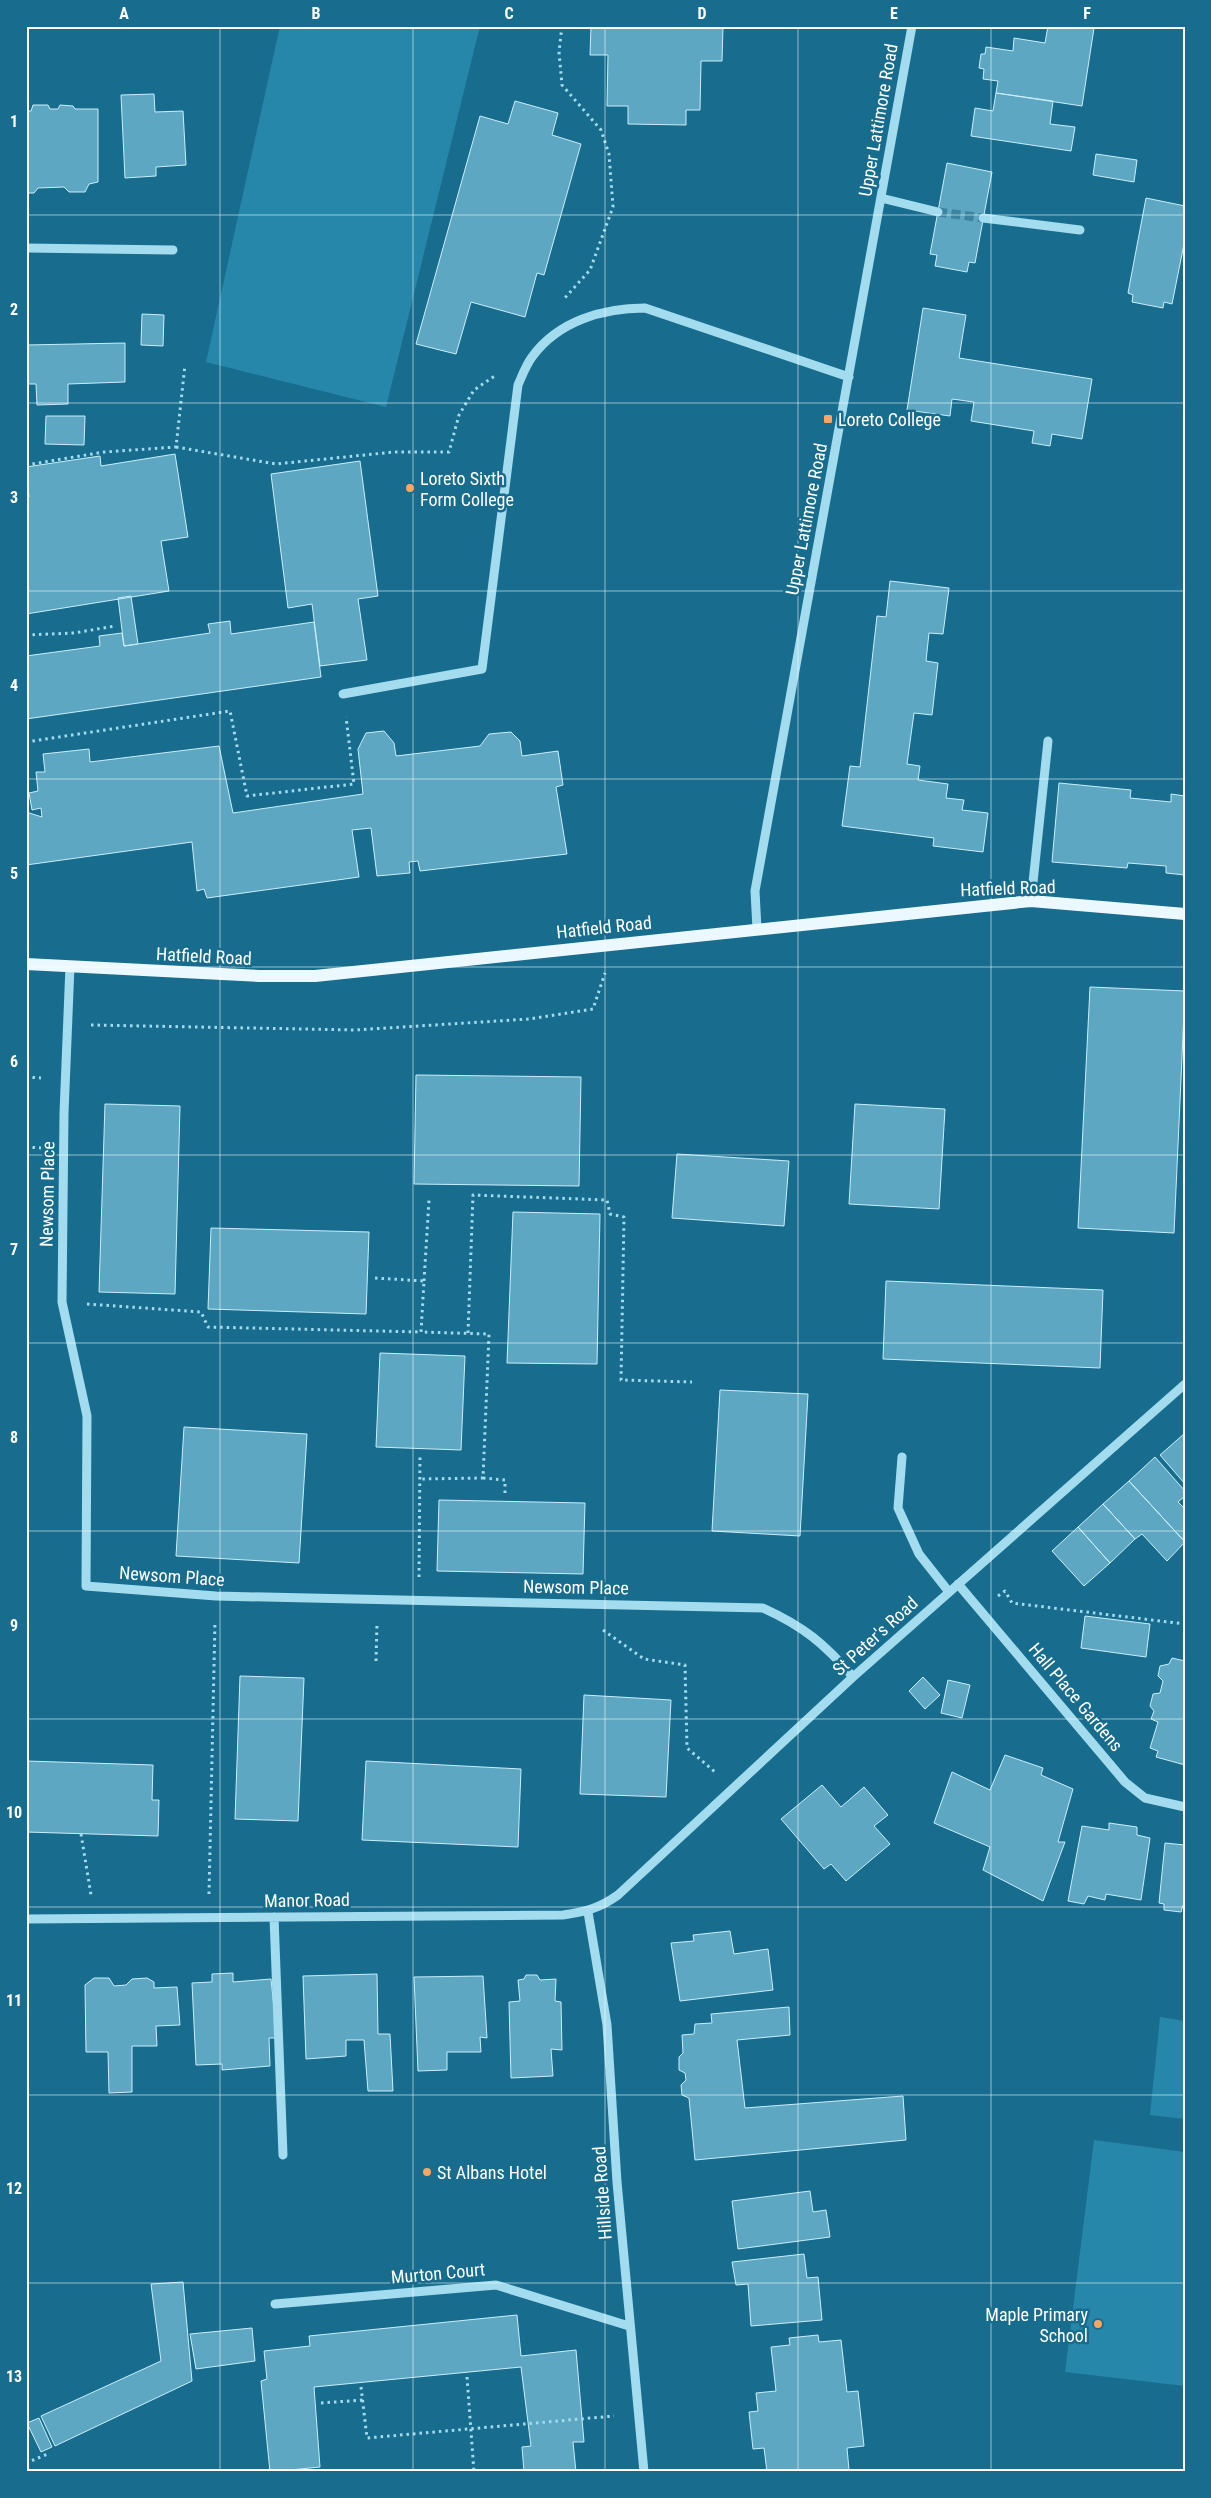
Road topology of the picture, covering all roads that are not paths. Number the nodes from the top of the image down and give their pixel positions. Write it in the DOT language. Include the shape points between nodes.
graph roads {
  1 [pos="912,26"];
  2 [pos="880,198"];
  3 [pos="938,212"];
  4 [pos="983,218"];
  5 [pos="1080,230"];
  6 [pos="26,248"];
  7 [pos="173,250"];
  8 [pos="849,377"];
  9 [pos="343,694"];
  10 [pos="1048,741"];
  11 [pos="1031,901"];
  12 [pos="1185,914"];
  13 [pos="757,929"];
  14 [pos="26,964"];
  15 [pos="70,966"];
  16 [pos="1185,1384"];
  17 [pos="902,1457"];
  18 [pos="958,1584"];
  19 [pos="949,1592"];
  20 [pos="853,1677"];
  21 [pos="1185,1807"];
  22 [pos="588,1912"];
  23 [pos="274,1917"];
  24 [pos="26,1919"];
  25 [pos="282,2155"];
  26 [pos="275,2304"];
  27 [pos="629,2326"];
  28 [pos="644,2472"];
  1 -- 2 [label="street, Upper Lattimore Road"];
  2 -- 3 [label="street"];
  2 -- 8 [label="street, Upper Lattimore Road"];
  4 -- 5 [label="street"];
  6 -- 7 [label="street"];
  8 -- 9 [label="street" via="645,308 619,308 586,317 551,336 531,358 518,385 482,669"];
  8 -- 13 [label="street, Upper Lattimore Road" via="755,890"];
  10 -- 11 [label="street"];
  11 -- 12 [label="main road, Hatfield Road"];
  11 -- 13 [label="main road, Hatfield Road"];
  13 -- 15 [label="main road, Hatfield Road" via="315,976"];
  14 -- 15 [label="main road, Hatfield Road"];
  15 -- 20 [label="street, Newsom Place" via="62,1302 87,1416 86,1586 216,1596 763,1608 793,1621 830,1650"];
  16 -- 18 [label="street, St Peter's Road"];
  17 -- 19 [label="street" via="898,1508 919,1554"];
  18 -- 19 [label="street, St Peter's Road"];
  18 -- 21 [label="street, Hall Place Gardens" via="1125,1782 1146,1798"];
  19 -- 20 [label="street, St Peter's Road"];
  20 -- 22 [label="street, St Peter's Road" via="618,1895"];
  22 -- 23 [label="street, Manor Road" via="562,1915"];
  22 -- 27 [label="street, Hillside Road" via="607,2025"];
  23 -- 24 [label="street, Manor Road"];
  23 -- 25 [label="street"];
  26 -- 27 [label="street, Murton Court" via="496,2285"];
  27 -- 28 [label="street, Hillside Road"];
}
